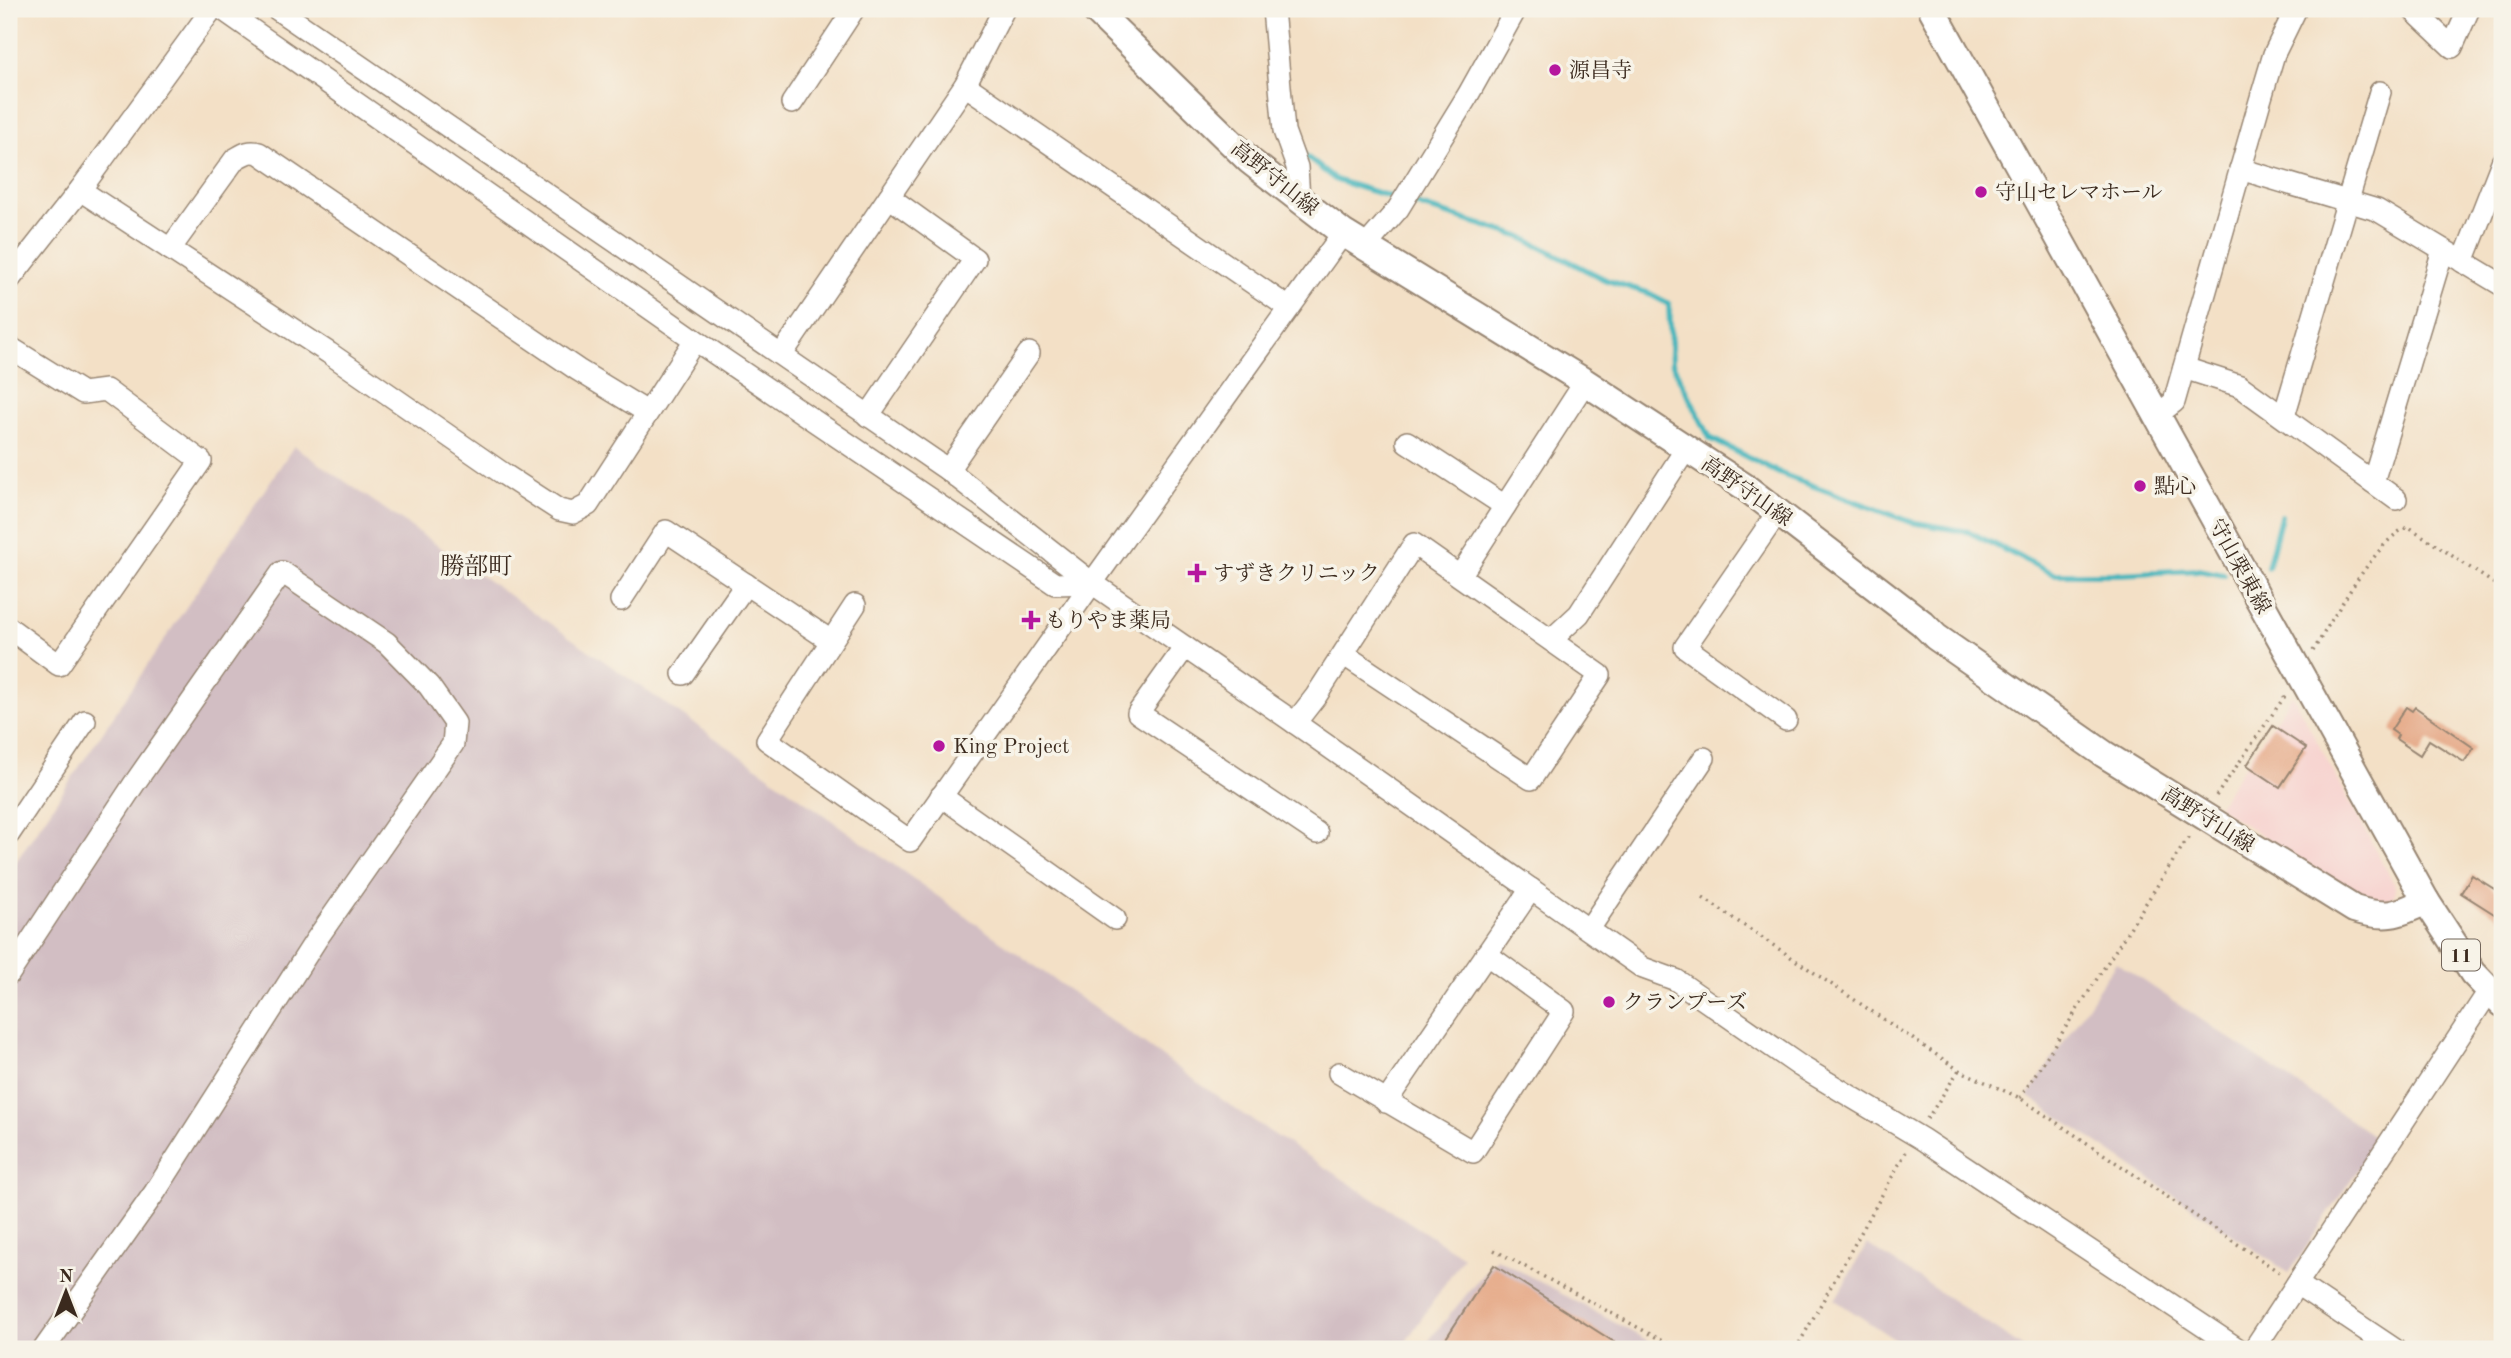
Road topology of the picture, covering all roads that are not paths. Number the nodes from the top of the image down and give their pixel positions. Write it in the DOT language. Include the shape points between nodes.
graph roads {
  1 [pos="212,9"];
  2 [pos="222,9"];
  3 [pos="277,9"];
  4 [pos="854,9"];
  5 [pos="1004,9"];
  6 [pos="1094,9"];
  7 [pos="1273,9"];
  8 [pos="1516,9"];
  9 [pos="1932,9"];
  10 [pos="2296,9"];
  11 [pos="2412,9"];
  12 [pos="2469,9"];
  13 [pos="965,85"];
  14 [pos="2381,92"];
  15 [pos="792,103"];
  16 [pos="2502,162"];
  17 [pos="2240,169"];
  18 [pos="80,190"];
  19 [pos="889,197"];
  20 [pos="1299,199"];
  21 [pos="2348,202"];
  22 [pos="1343,233"];
  23 [pos="1366,246"];
  24 [pos="170,249"];
  25 [pos="2443,250"];
  26 [pos="2463,262"];
  27 [pos="9,281"];
  28 [pos="2502,285"];
  29 [pos="1289,308"];
  30 [pos="695,340"];
  31 [pos="9,347"];
  32 [pos="774,349"];
  33 [pos="1029,353"];
  34 [pos="2184,368"];
  35 [pos="745,374"];
  36 [pos="1585,382"];
  37 [pos="647,412"];
  38 [pos="2157,415"];
  39 [pos="868,416"];
  40 [pos="2284,416"];
  41 [pos="1407,442"];
  42 [pos="1686,449"];
  43 [pos="948,470"];
  44 [pos="2373,482"];
  45 [pos="2396,499"];
  46 [pos="1505,506"];
  47 [pos="1778,512"];
  48 [pos="1460,576"];
  49 [pos="1092,583"];
  50 [pos="746,584"];
  51 [pos="621,600"];
  52 [pos="855,604"];
  53 [pos="9,628"];
  54 [pos="1551,640"];
  55 [pos="831,641"];
  56 [pos="1185,647"];
  57 [pos="1343,654"];
  58 [pos="683,674"];
  59 [pos="1786,720"];
  60 [pos="85,721"];
  61 [pos="1295,723"];
  62 [pos="1704,758"];
  63 [pos="941,796"];
  64 [pos="1317,833"];
  65 [pos="9,834"];
  66 [pos="1531,888"];
  67 [pos="2426,901"];
  68 [pos="1115,919"];
  69 [pos="1589,929"];
  70 [pos="1486,954"];
  71 [pos="9,975"];
  72 [pos="2496,997"];
  73 [pos="1339,1073"];
  74 [pos="1386,1102"];
  75 [pos="2297,1284"];
  76 [pos="44,1349"];
  77 [pos="2238,1349"];
  78 [pos="2254,1349"];
  79 [pos="2394,1349"];
  1 -- 18 [label="street"];
  2 -- 30 [label="street"];
  3 -- 32 [label="street"];
  4 -- 15 [label="street"];
  5 -- 13 [label="street"];
  6 -- 20 [label="main road, 高野守山線" via="1251,161"];
  7 -- 20 [label="street" via="1284,131 1297,167"];
  8 -- 23 [label="street" via="1398,209"];
  9 -- 38 [label="main road, 守山栗東線 / 11"];
  10 -- 17 [label="street" via="2274,54"];
  11 -- 12 [label="street" via="2452,47"];
  13 -- 19 [label="street"];
  13 -- 29 [label="street"];
  14 -- 21 [label="street"];
  16 -- 26 [label="street"];
  17 -- 21 [label="street"];
  17 -- 34 [label="street"];
  18 -- 24 [label="street"];
  18 -- 27 [label="street"];
  19 -- 32 [label="street"];
  19 -- 39 [label="street" via="975,259"];
  20 -- 22 [label="main road, 高野守山線"];
  21 -- 25 [label="street" via="2377,210"];
  21 -- 40 [label="street"];
  22 -- 23 [label="main road, 高野守山線"];
  22 -- 29 [label="street"];
  23 -- 36 [label="main road, 高野守山線"];
  24 -- 37 [label="street" via="235,159 246,152 259,153"];
  24 -- 37 [label="street" via="559,510 573,513 588,505"];
  25 -- 26 [label="street"];
  25 -- 44 [label="street"];
  26 -- 28 [label="street"];
  29 -- 49 [label="street"];
  30 -- 35 [label="street"];
  30 -- 37 [label="street"];
  31 -- 53 [label="street" via="83,393 106,390 201,461 58,665"];
  32 -- 35 [label="street"];
  32 -- 39 [label="street"];
  33 -- 43 [label="street"];
  34 -- 38 [label="street" via="2174,402"];
  34 -- 40 [label="street" via="2240,386"];
  35 -- 49 [label="street" via="1055,584"];
  36 -- 42 [label="main road, 高野守山線"];
  36 -- 46 [label="street"];
  38 -- 67 [label="main road, 守山栗東線 / 11"];
  39 -- 43 [label="street"];
  40 -- 44 [label="street"];
  41 -- 46 [label="street"];
  42 -- 47 [label="main road, 高野守山線"];
  42 -- 54 [label="street" via="1579,614"];
  43 -- 49 [label="street"];
  44 -- 45 [label="street"];
  46 -- 48 [label="street"];
  47 -- 59 [label="street" via="1685,647"];
  47 -- 67 [label="main road, 高野守山線" via="1955,651 2104,754 2354,909 2400,914"];
  48 -- 54 [label="street"];
  48 -- 57 [label="street" via="1414,544"];
  49 -- 56 [label="street"];
  49 -- 63 [label="street"];
  50 -- 51 [label="street" via="666,531"];
  50 -- 55 [label="street"];
  50 -- 58 [label="street"];
  52 -- 55 [label="street"];
  54 -- 57 [label="street" via="1600,675 1531,779"];
  55 -- 63 [label="street" via="767,740 910,841"];
  56 -- 61 [label="street"];
  56 -- 64 [label="street" via="1138,713"];
  57 -- 61 [label="street"];
  60 -- 65 [label="street"];
  61 -- 66 [label="street"];
  62 -- 69 [label="street"];
  63 -- 68 [label="street"];
  66 -- 69 [label="street"];
  66 -- 70 [label="street"];
  67 -- 72 [label="main road, 守山栗東線 / 11" via="2473,973"];
  69 -- 77 [label="street" via="1643,968 1676,981 1800,1066 1916,1135"];
  70 -- 74 [label="street"];
  70 -- 74 [label="street" via="1564,1011 1473,1152"];
  71 -- 76 [label="street" via="134,784 282,572 387,643 429,686 455,723 453,744 316,940 155,1192"];
  72 -- 75 [label="street"];
  73 -- 74 [label="street"];
  75 -- 78 [label="street"];
  75 -- 79 [label="street"];
}
